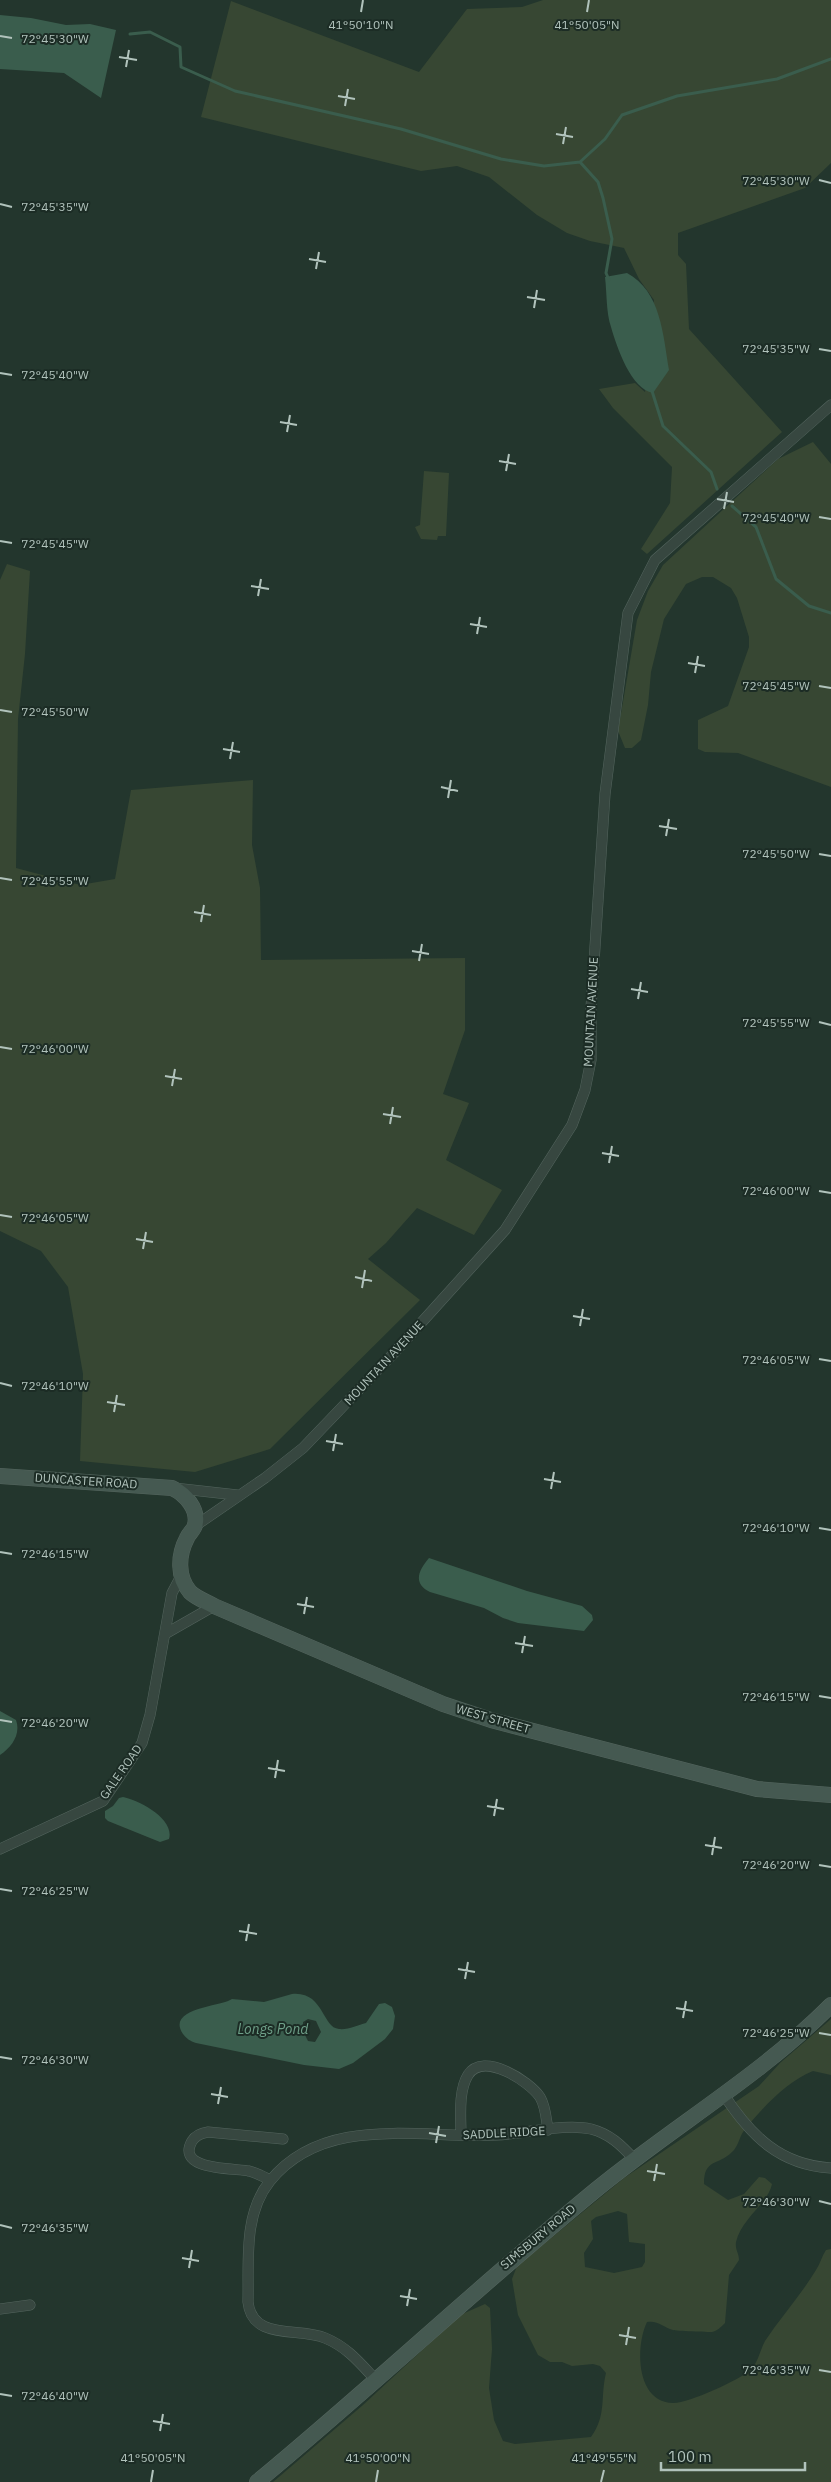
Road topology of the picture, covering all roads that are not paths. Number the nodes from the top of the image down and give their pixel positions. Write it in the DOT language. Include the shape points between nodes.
graph roads {
  1 [pos="831,405"];
  2 [pos="0,1476"];
  3 [pos="172,1488"];
  4 [pos="238,1495"];
  5 [pos="195,1526"];
  6 [pos="181,1576"];
  7 [pos="214,1606"];
  8 [pos="165,1634"];
  9 [pos="831,1795"];
  10 [pos="0,1849"];
  11 [pos="831,2005"];
  12 [pos="724,2095"];
  13 [pos="548,2130"];
  14 [pos="461,2135"];
  15 [pos="283,2139"];
  16 [pos="634,2159"];
  17 [pos="831,2168"];
  18 [pos="270,2180"];
  19 [pos="30,2305"];
  20 [pos="0,2309"];
  21 [pos="375,2379"];
  22 [pos="257,2482"];
  1 -- 4 [label="street, MOUNTAIN AVENUE" via="655,560 628,613 605,794 591,1008 591,1060 585,1090 572,1125 505,1230 303,1448"];
  2 -- 3 [label="street, DUNCASTER ROAD"];
  3 -- 4 [label="street, DUNCASTER ROAD"];
  3 -- 5 [label="street" via="187,1498 196,1515"];
  4 -- 5 [label="street, MOUNTAIN AVENUE"];
  5 -- 6 [label="street, MOUNTAIN AVENUE" via="179,1560"];
  6 -- 7 [label="street, WEST STREET" via="191,1593"];
  6 -- 8 [label="street, GALE ROAD" via="172,1593"];
  7 -- 8 [label="street"];
  7 -- 9 [label="street, WEST STREET" via="443,1704 491,1720 756,1790"];
  8 -- 10 [label="street, GALE ROAD" via="142,1743 103,1801"];
  11 -- 12 [label="street, SIMSBURY ROAD" via="772,2060"];
  12 -- 16 [label="street, SIMSBURY ROAD"];
  12 -- 17 [label="street" via="736,2113 765,2143 801,2164"];
  13 -- 14 [label="street, SADDLE RIDGE"];
  13 -- 14 [label="street" via="543,2105 535,2091 506,2071 485,2066 473,2069 466,2078"];
  13 -- 16 [label="street, SADDLE RIDGE" via="583,2128 604,2133 616,2140"];
  14 -- 18 [label="street, SADDLE RIDGE" via="379,2133 350,2137 310,2150"];
  15 -- 18 [label="street" via="208,2132 197,2135 191,2144 192,2156 199,2164 253,2172"];
  16 -- 21 [label="street, SIMSBURY ROAD" via="496,2272"];
  18 -- 21 [label="street, SADDLE RIDGE" via="258,2203 250,2230 248,2302 252,2315 269,2328 320,2336 340,2345"];
  19 -- 20 [label="street"];
  21 -- 22 [label="street, SIMSBURY ROAD"];
}
